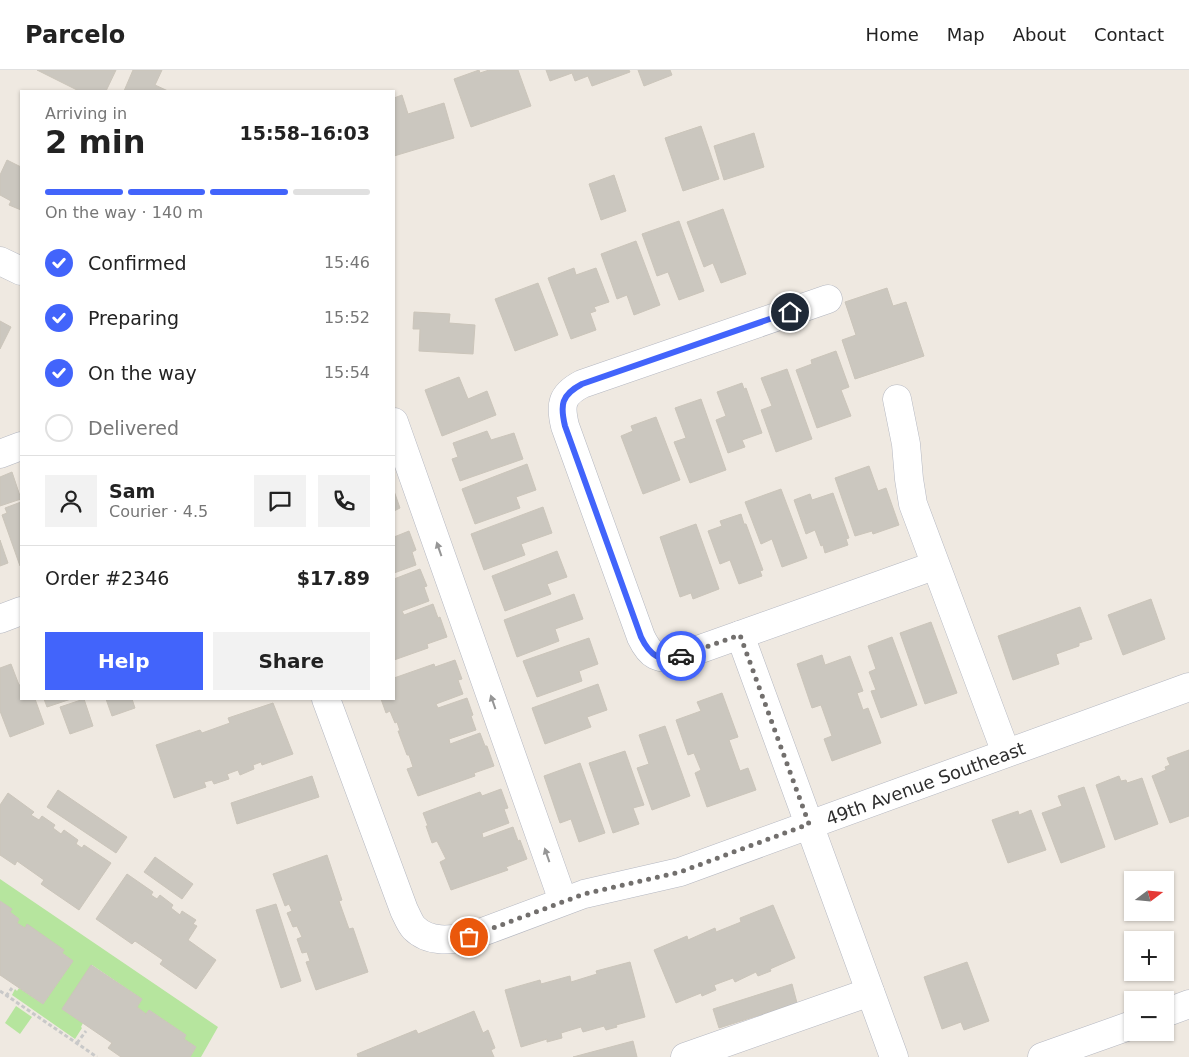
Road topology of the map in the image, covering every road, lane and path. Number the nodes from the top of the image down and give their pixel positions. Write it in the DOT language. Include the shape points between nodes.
graph roads {
  1 [pos="0,261"];
  2 [pos="20,271"];
  3 [pos="828,299"];
  4 [pos="897,399"];
  5 [pos="395,425"];
  6 [pos="20,446"];
  7 [pos="0,454"];
  8 [pos="925,569"];
  9 [pos="20,611"];
  10 [pos="0,619"];
  11 [pos="740,635"];
  12 [pos="1189,687"];
  13 [pos="326,700"];
  14 [pos="1006,753"];
  15 [pos="809,824"];
  16 [pos="563,902"];
  17 [pos="12,988"];
  18 [pos="0,991"];
  19 [pos="870,992"];
  20 [pos="6,996"];
  21 [pos="1189,1004"];
  22 [pos="1174,1010"];
  23 [pos="1124,1028"];
  24 [pos="86,1031"];
  25 [pos="77,1044"];
  26 [pos="97,1057"];
  27 [pos="685,1057"];
  28 [pos="894,1057"];
  29 [pos="1042,1057"];
  1 -- 2 [label="street"];
  3 -- 11 [label="street" via="582,384 572,389 563,401 568,436 646,648 664,659"];
  4 -- 14 [label="street" via="913,504"];
  16 -- 5 [label="street, one-way"];
  6 -- 7 [label="street"];
  8 -- 11 [label="street"];
  9 -- 10 [label="street"];
  11 -- 15 [label="street"];
  12 -- 14 [label="street, 49th Avenue Southeast"];
  13 -- 16 [label="street, 49th Avenue Southeast" via="404,910 414,928 431,938 469,937"];
  14 -- 15 [label="street, 49th Avenue Southeast"];
  15 -- 16 [label="street, 49th Avenue Southeast" via="680,872 599,889"];
  15 -- 19 [label="street"];
  17 -- 20 [label="path"];
  18 -- 20 [label="path"];
  19 -- 27 [label="street"];
  19 -- 28 [label="street"];
  20 -- 25 [label="path"];
  21 -- 22 [label="street"];
  23 -- 29 [label="street"];
  24 -- 25 [label="path"];
  25 -- 26 [label="path"];
}
